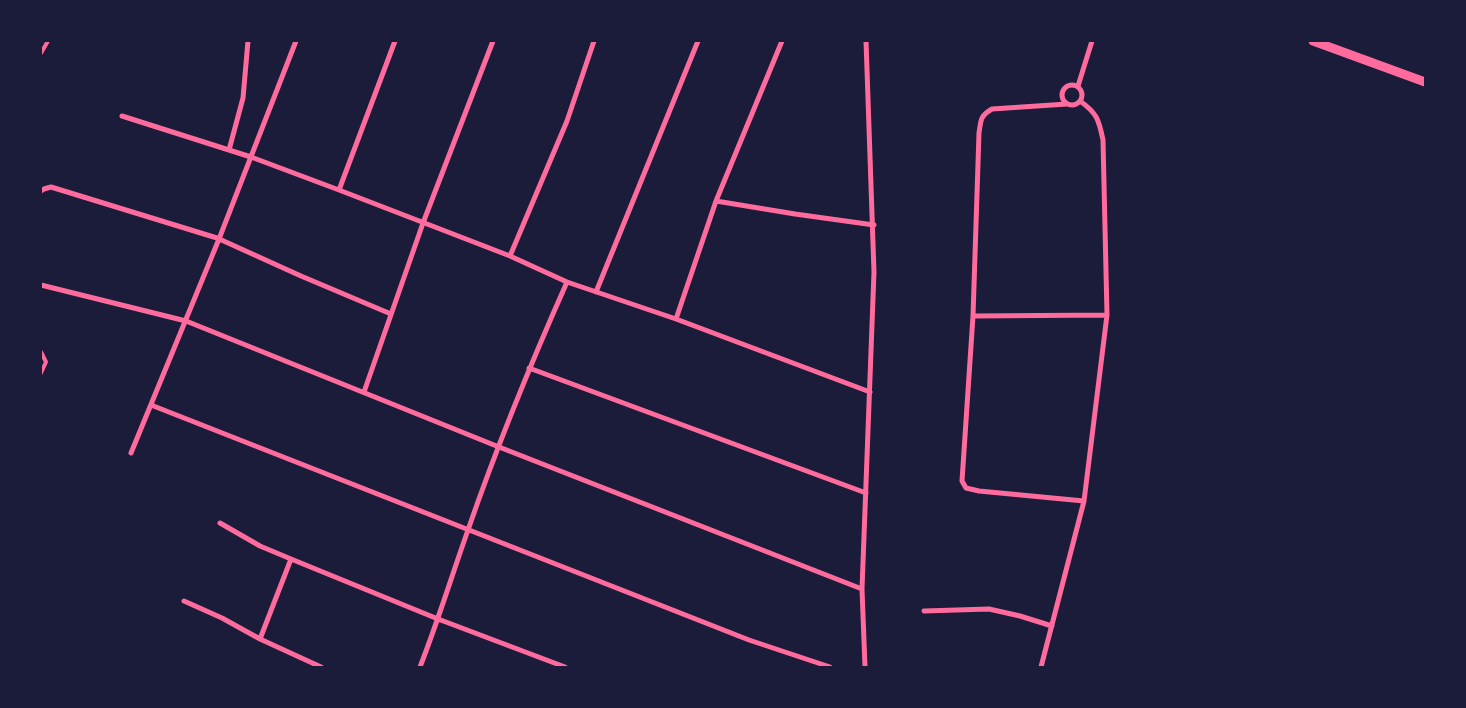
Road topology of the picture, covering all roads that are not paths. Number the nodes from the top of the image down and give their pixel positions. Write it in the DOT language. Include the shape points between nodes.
graph roads {
  1 [pos="48,41"];
  2 [pos="248,41"];
  3 [pos="296,41"];
  4 [pos="396,41"];
  5 [pos="493,41"];
  6 [pos="594,41"];
  7 [pos="698,41"];
  8 [pos="782,41"];
  9 [pos="866,41"];
  10 [pos="1092,41"];
  11 [pos="1313,41"];
  12 [pos="41,53"];
  13 [pos="1425,82"];
  14 [pos="1078,86"];
  15 [pos="1080,102"];
  16 [pos="1067,104"];
  17 [pos="122,116"];
  18 [pos="229,150"];
  19 [pos="251,157"];
  20 [pos="339,190"];
  21 [pos="41,191"];
  22 [pos="716,200"];
  23 [pos="423,222"];
  24 [pos="874,225"];
  25 [pos="219,239"];
  26 [pos="510,256"];
  27 [pos="567,282"];
  28 [pos="41,285"];
  29 [pos="596,292"];
  30 [pos="391,314"];
  31 [pos="1106,315"];
  32 [pos="973,316"];
  33 [pos="676,319"];
  34 [pos="186,321"];
  35 [pos="41,352"];
  36 [pos="529,368"];
  37 [pos="41,374"];
  38 [pos="364,392"];
  39 [pos="870,392"];
  40 [pos="151,405"];
  41 [pos="499,447"];
  42 [pos="131,453"];
  43 [pos="866,493"];
  44 [pos="1084,500"];
  45 [pos="220,523"];
  46 [pos="468,530"];
  47 [pos="291,559"];
  48 [pos="862,589"];
  49 [pos="184,601"];
  50 [pos="924,611"];
  51 [pos="438,619"];
  52 [pos="1052,626"];
  53 [pos="260,640"];
  54 [pos="321,667"];
  55 [pos="420,667"];
  56 [pos="565,667"];
  57 [pos="830,667"];
  58 [pos="865,667"];
  59 [pos="1041,667"];
  1 -- 12 [label="lane"];
  2 -- 18 [label="street" via="243,98"];
  3 -- 19 [label="street"];
  4 -- 20 [label="street"];
  5 -- 23 [label="street"];
  6 -- 26 [label="street" via="566,121"];
  7 -- 29 [label="street"];
  8 -- 22 [label="street"];
  9 -- 24 [label="street"];
  10 -- 14 [label="street"];
  11 -- 13 [label="street"];
  14 -- 15 [label="street" via="1082,93"];
  14 -- 16 [label="street" via="1065,88 1062,97"];
  15 -- 16 [label="street" via="1072,106"];
  15 -- 31 [label="street" via="1092,110 1100,122 1103,140"];
  16 -- 32 [label="street" via="992,109 981,118"];
  17 -- 18 [label="street"];
  18 -- 19 [label="street"];
  19 -- 20 [label="street"];
  19 -- 25 [label="street"];
  20 -- 23 [label="street"];
  21 -- 25 [label="street" via="51,187"];
  22 -- 24 [label="street"];
  22 -- 33 [label="street"];
  23 -- 26 [label="street"];
  23 -- 30 [label="street"];
  24 -- 39 [label="street"];
  25 -- 30 [label="street"];
  25 -- 34 [label="street"];
  26 -- 27 [label="street"];
  27 -- 29 [label="street"];
  27 -- 36 [label="street"];
  28 -- 34 [label="street"];
  29 -- 33 [label="street"];
  30 -- 38 [label="street"];
  31 -- 32 [label="street"];
  31 -- 44 [label="street"];
  32 -- 44 [label="street" via="962,481 966,488"];
  33 -- 39 [label="street"];
  34 -- 38 [label="street"];
  34 -- 40 [label="street"];
  35 -- 37 [label="lane" via="46,362"];
  36 -- 41 [label="street"];
  36 -- 43 [label="street"];
  38 -- 41 [label="street"];
  39 -- 43 [label="street"];
  40 -- 42 [label="street"];
  40 -- 46 [label="street"];
  41 -- 46 [label="street"];
  41 -- 48 [label="street"];
  43 -- 48 [label="street"];
  44 -- 52 [label="street"];
  45 -- 47 [label="street"];
  46 -- 51 [label="street"];
  46 -- 57 [label="street" via="749,640"];
  47 -- 51 [label="street"];
  47 -- 53 [label="street"];
  48 -- 58 [label="street"];
  49 -- 53 [label="street"];
  50 -- 52 [label="street" via="989,609"];
  51 -- 55 [label="street"];
  51 -- 56 [label="street"];
  52 -- 59 [label="street"];
  53 -- 54 [label="street"];
}
